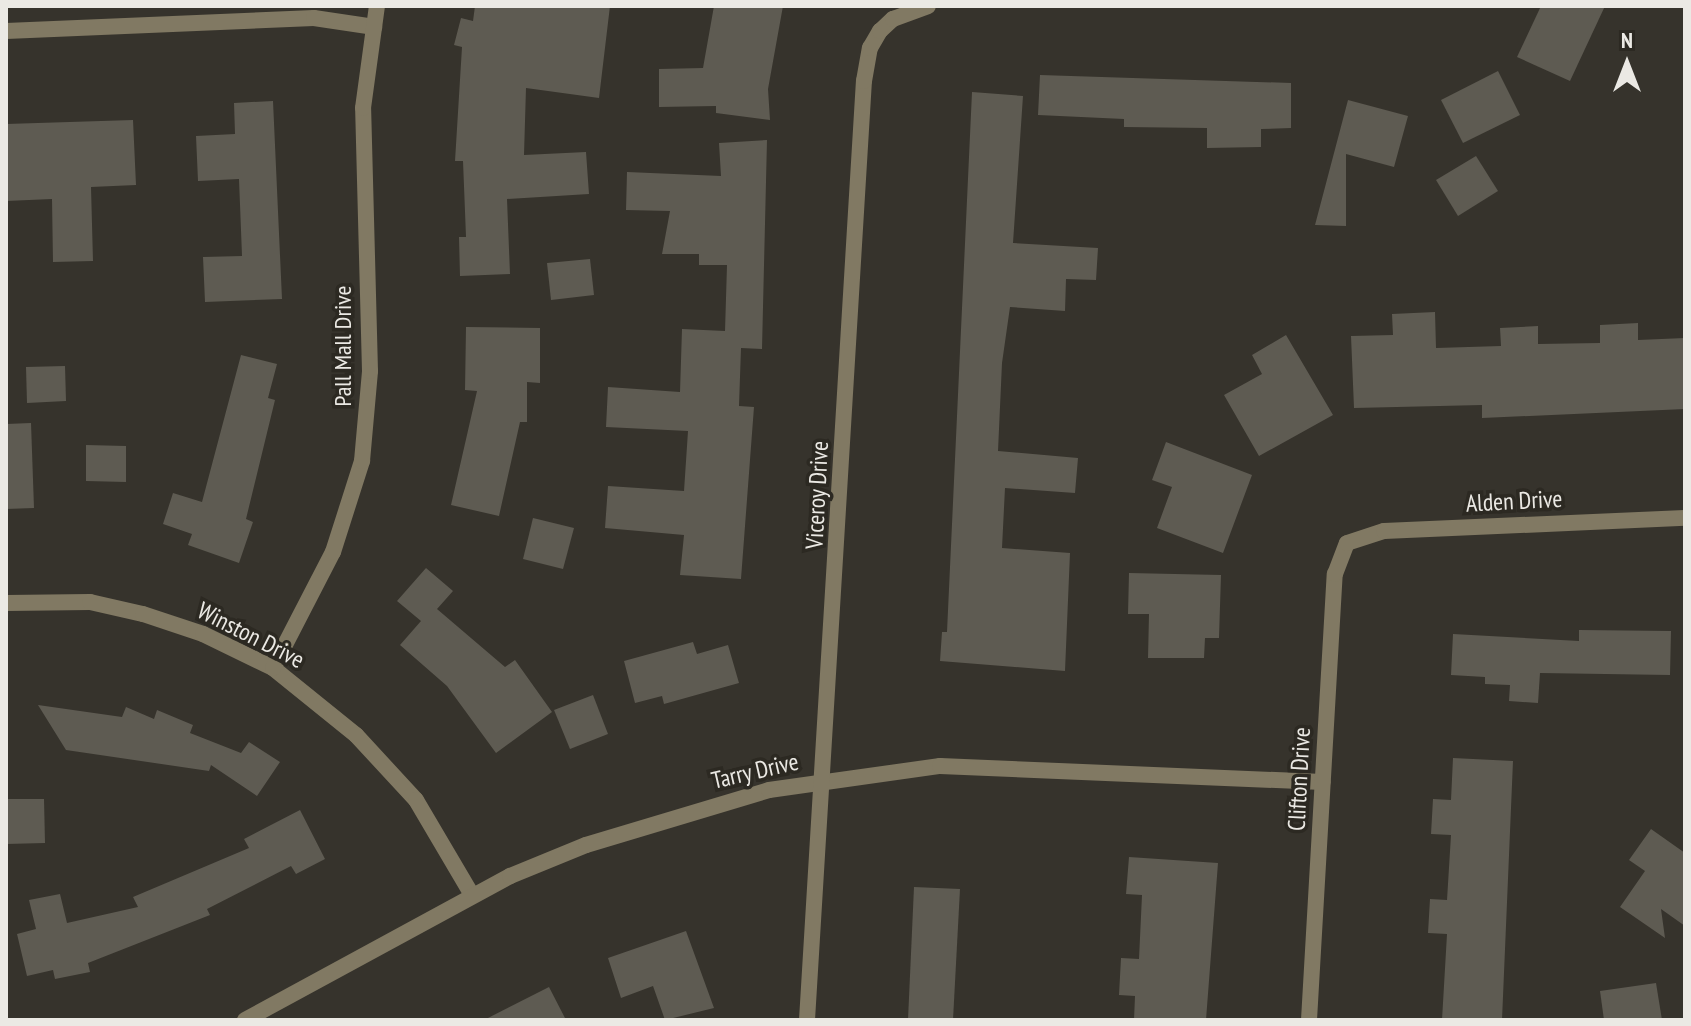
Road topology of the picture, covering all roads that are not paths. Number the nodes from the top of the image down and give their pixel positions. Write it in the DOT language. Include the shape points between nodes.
graph roads {
  1 [pos="377,6"];
  2 [pos="928,6"];
  3 [pos="374,27"];
  4 [pos="6,31"];
  5 [pos="1685,518"];
  6 [pos="1347,543"];
  7 [pos="6,603"];
  8 [pos="273,668"];
  9 [pos="823,781"];
  10 [pos="1323,782"];
  11 [pos="472,895"];
  12 [pos="245,1020"];
  13 [pos="807,1020"];
  14 [pos="1309,1020"];
  1 -- 3 [label="street, Pall Mall Drive"];
  2 -- 9 [label="street, Viceroy Drive" via="893,19 880,31 870,48 864,81"];
  3 -- 4 [label="street" via="314,18"];
  3 -- 8 [label="street, Pall Mall Drive" via="363,121 370,371 362,461 333,552"];
  5 -- 6 [label="street, Alden Drive" via="1384,531"];
  6 -- 10 [label="street, Clifton Drive" via="1335,574"];
  7 -- 8 [label="street, Winston Drive" via="90,602 143,614 203,634"];
  8 -- 11 [label="street, Winston Drive" via="356,735 416,800"];
  9 -- 10 [label="street, Tarry Drive" via="940,766 1012,765"];
  9 -- 11 [label="street, Tarry Drive" via="769,790 646,825"];
  9 -- 13 [label="street, Viceroy Drive"];
  10 -- 14 [label="street, Clifton Drive"];
  11 -- 12 [label="street, Tarry Drive"];
}
